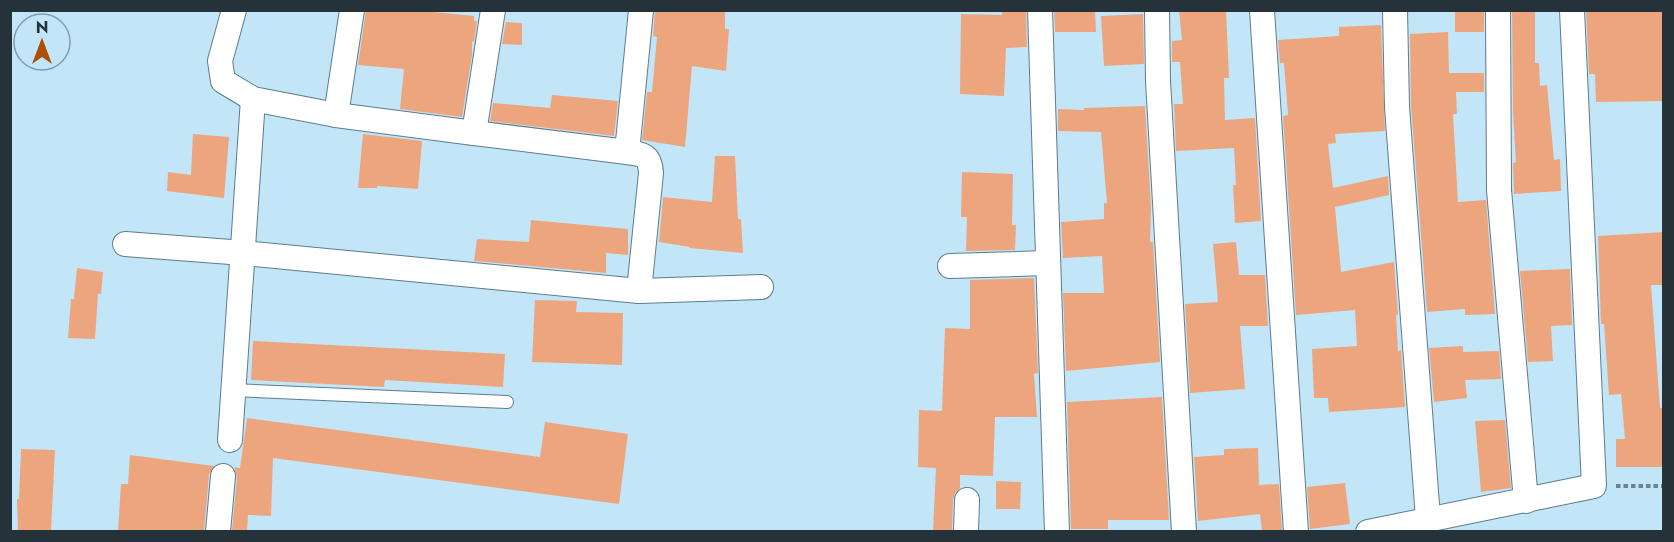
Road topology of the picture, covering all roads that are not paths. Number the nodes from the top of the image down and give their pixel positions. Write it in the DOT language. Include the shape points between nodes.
graph roads {
  1 [pos="234,10"];
  2 [pos="352,10"];
  3 [pos="493,10"];
  4 [pos="641,10"];
  5 [pos="1040,10"];
  6 [pos="1157,10"];
  7 [pos="1262,10"];
  8 [pos="1395,10"];
  9 [pos="1498,10"];
  10 [pos="1572,10"];
  11 [pos="253,99"];
  12 [pos="336,116"];
  13 [pos="474,133"];
  14 [pos="627,152"];
  15 [pos="125,244"];
  16 [pos="244,253"];
  17 [pos="1047,263"];
  18 [pos="950,266"];
  19 [pos="761,287"];
  20 [pos="639,291"];
  21 [pos="232,390"];
  22 [pos="507,402"];
  23 [pos="230,440"];
  24 [pos="223,476"];
  25 [pos="967,500"];
  26 [pos="1526,501"];
  27 [pos="1428,518"];
  28 [pos="218,531"];
  29 [pos="966,531"];
  30 [pos="1057,531"];
  31 [pos="1184,531"];
  32 [pos="1296,531"];
  33 [pos="1368,531"];
  1 -- 11 [label="street" via="220,61 223,81"];
  2 -- 12 [label="street"];
  3 -- 13 [label="street"];
  4 -- 14 [label="street"];
  5 -- 17 [label="street"];
  6 -- 31 [label="street"];
  7 -- 32 [label="street"];
  8 -- 27 [label="street" via="1397,107"];
  9 -- 26 [label="street" via="1499,190"];
  10 -- 26 [label="street" via="1594,486"];
  11 -- 12 [label="street"];
  11 -- 16 [label="street"];
  12 -- 13 [label="street"];
  13 -- 14 [label="street"];
  14 -- 20 [label="street" via="645,156 651,173"];
  15 -- 16 [label="street"];
  16 -- 20 [label="street"];
  16 -- 21 [label="street"];
  17 -- 18 [label="street"];
  17 -- 30 [label="street"];
  19 -- 20 [label="street"];
  21 -- 22 [label="lane"];
  21 -- 23 [label="street"];
  24 -- 28 [label="street"];
  25 -- 29 [label="street"];
  26 -- 27 [label="street"];
  27 -- 33 [label="street"];
}
